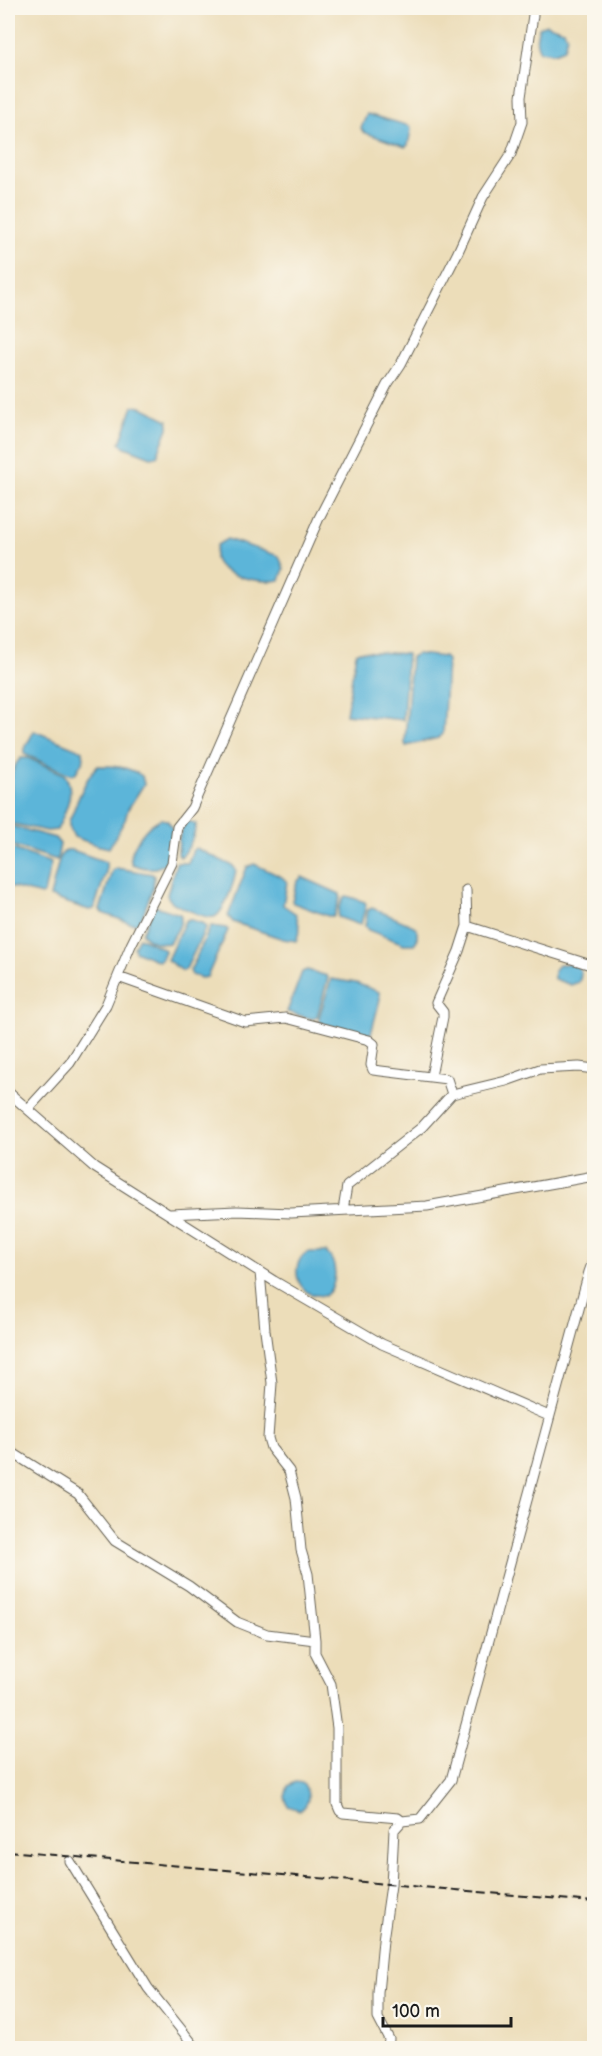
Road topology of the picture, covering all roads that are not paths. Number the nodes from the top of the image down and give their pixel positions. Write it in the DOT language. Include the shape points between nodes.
graph roads {
  1 [pos="532,8"];
  2 [pos="466,890"];
  3 [pos="467,926"];
  4 [pos="594,966"];
  5 [pos="118,977"];
  6 [pos="594,1069"];
  7 [pos="431,1076"];
  8 [pos="8,1092"];
  9 [pos="452,1094"];
  10 [pos="28,1110"];
  11 [pos="594,1176"];
  12 [pos="343,1210"];
  13 [pos="170,1214"];
  14 [pos="594,1258"];
  15 [pos="260,1272"];
  16 [pos="549,1416"];
  17 [pos="8,1450"];
  18 [pos="315,1640"];
  19 [pos="402,1821"];
  20 [pos="70,1861"];
  21 [pos="196,2049"];
  22 [pos="388,2049"];
  1 -- 5 [label="street" via="521,97 522,122 511,153 483,197 458,254 319,518 192,808 177,827 172,863"];
  2 -- 3 [label="street"];
  3 -- 4 [label="street"];
  3 -- 7 [label="street" via="436,1003 443,1017"];
  5 -- 7 [label="street" via="245,1022 286,1018 369,1040 374,1044 373,1070"];
  5 -- 10 [label="street" via="106,1005 70,1063"];
  6 -- 9 [label="street" via="540,1069"];
  7 -- 9 [label="street" via="447,1079"];
  8 -- 10 [label="street"];
  9 -- 12 [label="street" via="422,1127 347,1186"];
  10 -- 13 [label="street" via="94,1167"];
  11 -- 12 [label="street" via="427,1206"];
  12 -- 13 [label="street"];
  13 -- 15 [label="street"];
  14 -- 16 [label="street"];
  15 -- 16 [label="street" via="382,1344"];
  15 -- 18 [label="street" via="272,1383 268,1438 289,1471 296,1498"];
  16 -- 19 [label="street" via="451,1780 420,1819"];
  17 -- 18 [label="street" via="78,1494 115,1541 189,1586 237,1622 267,1634"];
  18 -- 19 [label="street" via="315,1653 331,1684 340,1811"];
  19 -- 22 [label="street" via="394,1830 378,1993 378,2018 389,2039"];
  20 -- 21 [label="street" via="148,1988"];
}
